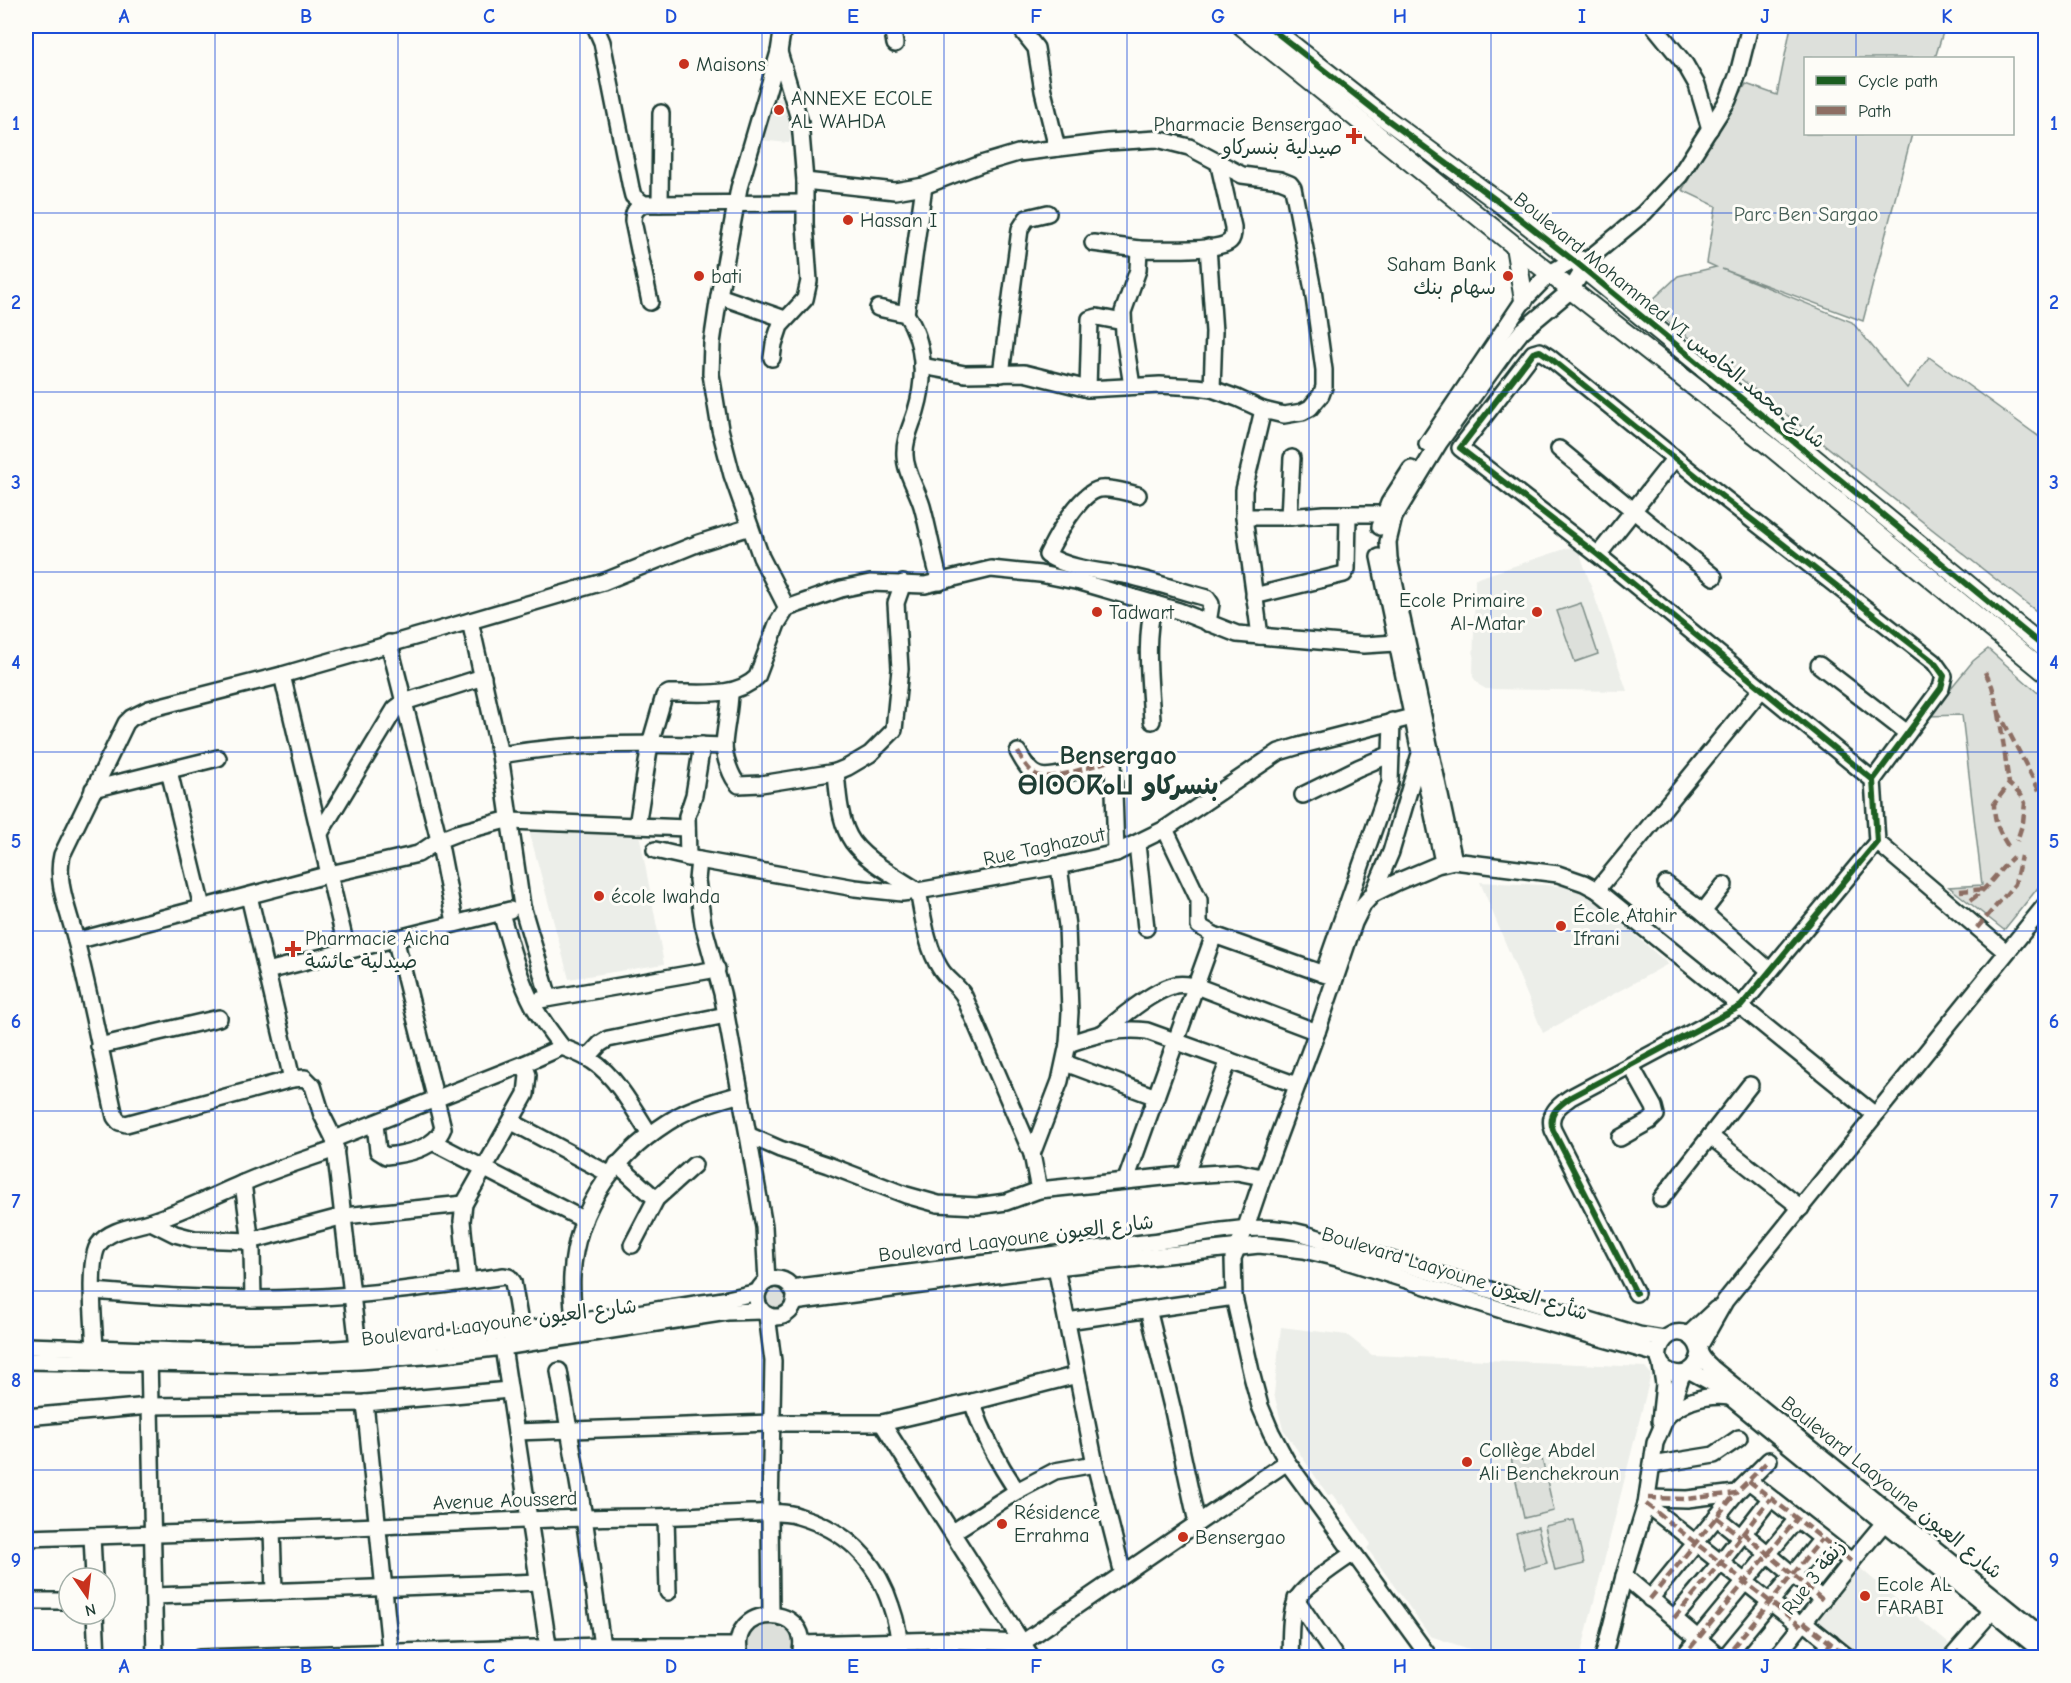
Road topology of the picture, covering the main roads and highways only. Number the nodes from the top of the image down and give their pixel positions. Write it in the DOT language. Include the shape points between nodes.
graph roads {
  1 [pos="1242,26"];
  2 [pos="1268,26"];
  3 [pos="1515,246"];
  4 [pos="1524,300"];
  5 [pos="2046,649"];
  6 [pos="2046,672"];
  1 -- 3 [label="main road, Boulevard Mohammed VI شارع محمد الخامس"];
  2 -- 5 [label="main road, Boulevard Mohammed VI شارع محمد الخامس" via="1582,263"];
  3 -- 4 [label="main road"];
  3 -- 6 [label="main road, Boulevard Mohammed VI شارع محمد الخامس" via="1771,447"];
}
